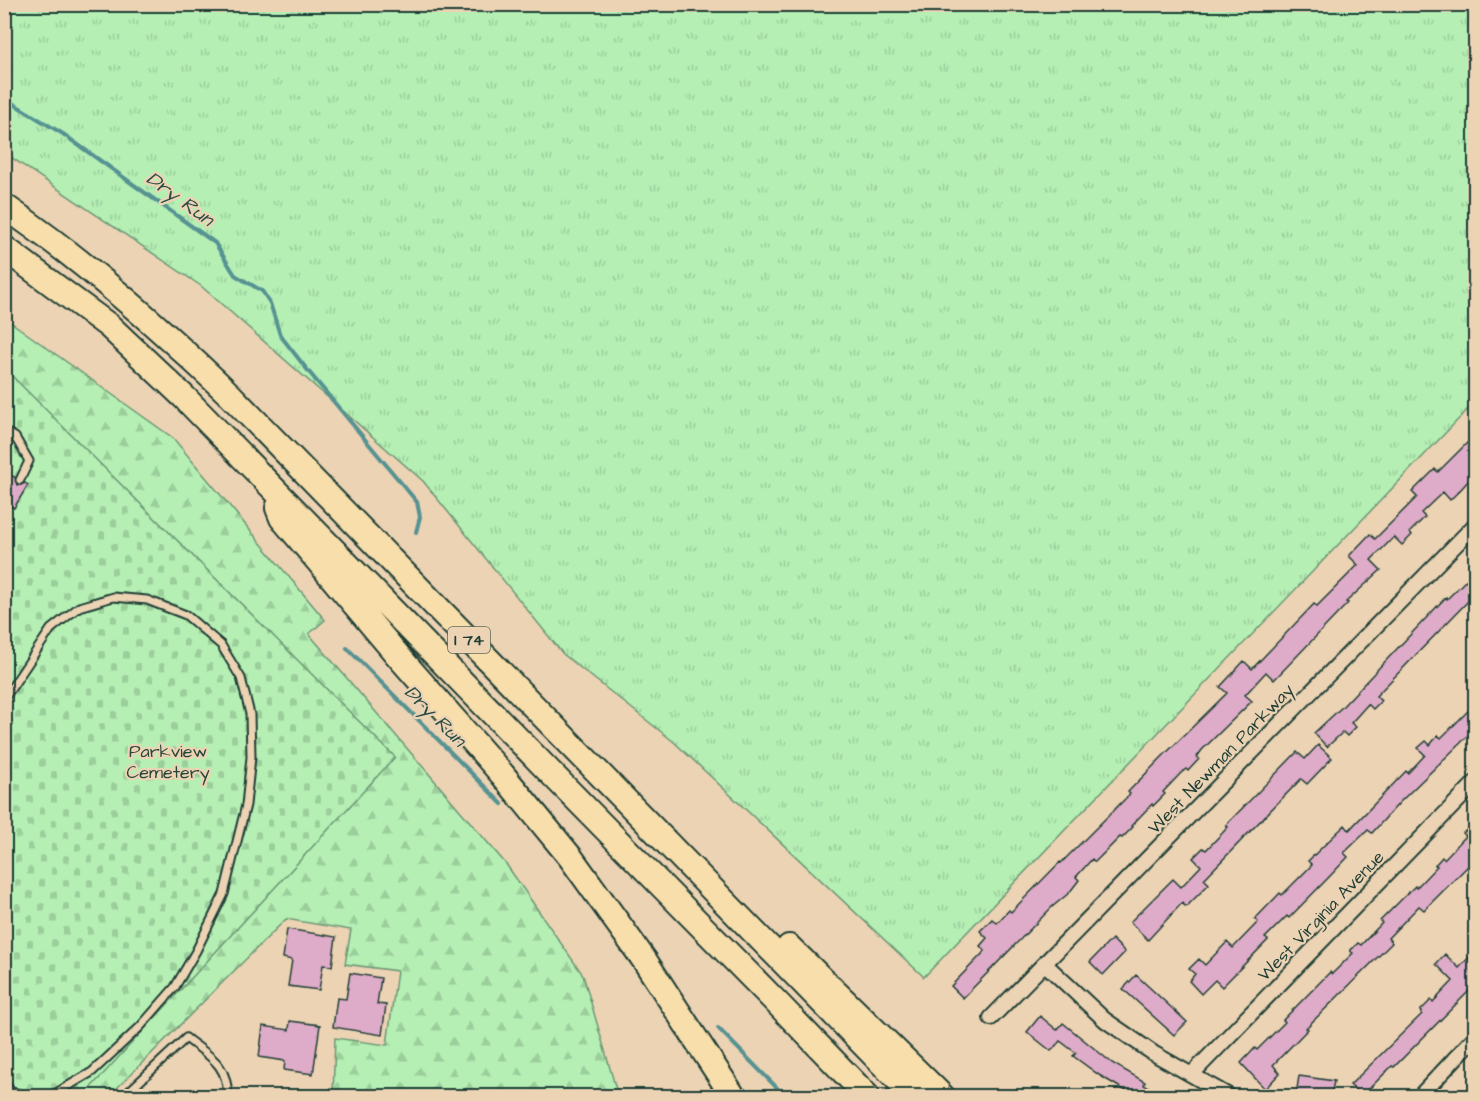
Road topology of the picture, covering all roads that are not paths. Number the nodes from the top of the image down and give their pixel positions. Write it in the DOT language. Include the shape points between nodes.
graph roads {
  1 [pos="4,206"];
  2 [pos="4,248"];
  3 [pos="4,431"];
  4 [pos="20,480"];
  5 [pos="266,481"];
  6 [pos="1476,524"];
  7 [pos="501,672"];
  8 [pos="4,699"];
  9 [pos="1476,782"];
  10 [pos="1045,964"];
  11 [pos="991,1018"];
  12 [pos="1476,1036"];
  13 [pos="1192,1074"];
  14 [pos="4,1079"];
  15 [pos="26,1096"];
  16 [pos="51,1096"];
  17 [pos="124,1096"];
  18 [pos="228,1096"];
  19 [pos="733,1096"];
  20 [pos="867,1096"];
  21 [pos="914,1096"];
  22 [pos="942,1096"];
  23 [pos="1229,1096"];
  24 [pos="1420,1096"];
  1 -- 7 [label="highway, I 74" via="66,249 199,366"];
  2 -- 5 [label="highway, I 74" via="109,326"];
  3 -- 4 [label="lane" via="15,437 29,461"];
  5 -- 19 [label="highway" via="282,518 571,858 645,961"];
  5 -- 20 [label="highway, I 74"];
  6 -- 10 [label="street, West Newman Parkway"];
  7 -- 21 [label="highway, I 74"];
  7 -- 22 [label="highway"];
  8 -- 16 [label="lane" via="51,629 79,607 114,597 147,600 186,615 221,645 241,678 250,714 246,805 224,894 196,951 175,987 140,1027 92,1072"];
  9 -- 13 [label="street, West Virginia Avenue"];
  10 -- 11 [label="street, West Newman Parkway"];
  10 -- 13 [label="street" via="1105,1020"];
  12 -- 24 [label="street"];
  13 -- 23 [label="street"];
  14 -- 15 [label="lane" via="10,1091"];
  17 -- 18 [label="lane" via="186,1038 220,1065"];
}
